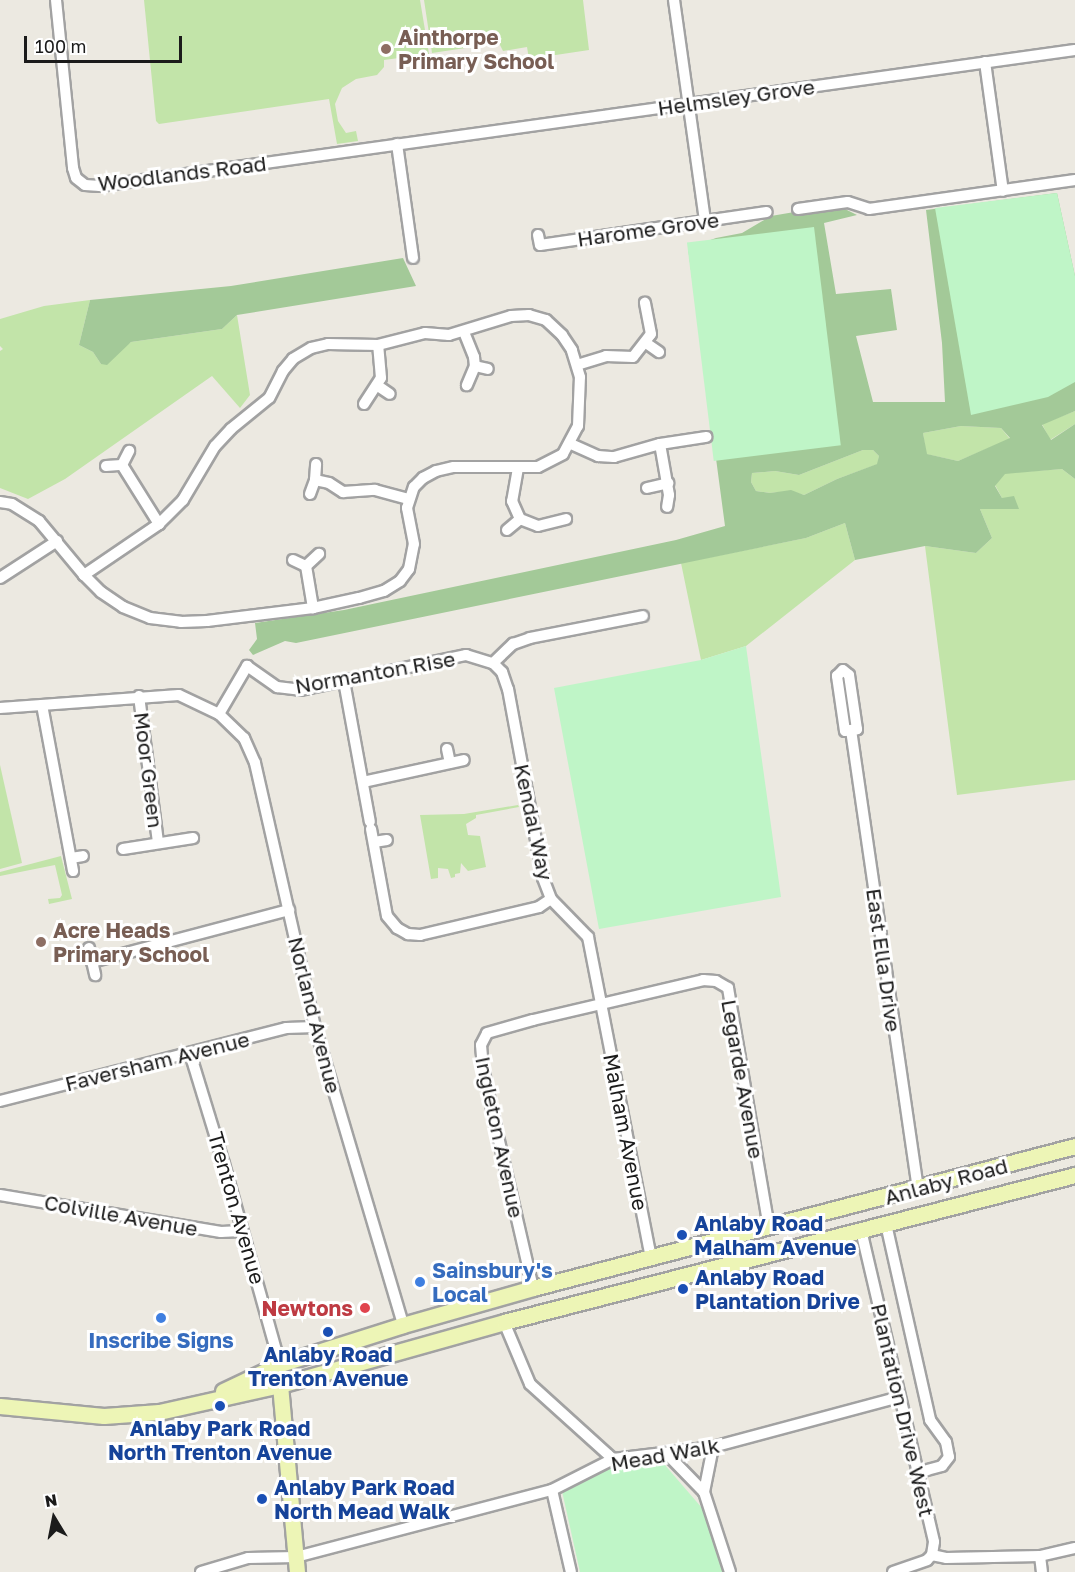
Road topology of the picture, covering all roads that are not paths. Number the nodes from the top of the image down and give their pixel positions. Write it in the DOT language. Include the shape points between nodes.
graph roads {
  1 [pos="56,0"];
  2 [pos="674,0"];
  3 [pos="1075,50"];
  4 [pos="985,62"];
  5 [pos="688,103"];
  6 [pos="397,144"];
  7 [pos="1075,180"];
  8 [pos="1003,191"];
  9 [pos="798,209"];
  10 [pos="767,212"];
  11 [pos="705,220"];
  12 [pos="538,235"];
  13 [pos="413,258"];
  14 [pos="645,303"];
  15 [pos="464,332"];
  16 [pos="646,343"];
  17 [pos="378,345"];
  18 [pos="660,352"];
  19 [pos="577,365"];
  20 [pos="475,366"];
  21 [pos="488,369"];
  22 [pos="467,385"];
  23 [pos="378,386"];
  24 [pos="390,394"];
  25 [pos="364,404"];
  26 [pos="706,436"];
  27 [pos="571,444"];
  28 [pos="660,444"];
  29 [pos="129,451"];
  30 [pos="316,464"];
  31 [pos="122,465"];
  32 [pos="106,466"];
  33 [pos="518,468"];
  34 [pos="315,480"];
  35 [pos="668,483"];
  36 [pos="647,488"];
  37 [pos="310,494"];
  38 [pos="409,499"];
  39 [pos="0,502"];
  40 [pos="667,507"];
  41 [pos="520,519"];
  42 [pos="566,519"];
  43 [pos="159,524"];
  44 [pos="507,530"];
  45 [pos="57,541"];
  46 [pos="319,554"];
  47 [pos="293,560"];
  48 [pos="306,566"];
  49 [pos="84,575"];
  50 [pos="0,578"];
  51 [pos="313,608"];
  52 [pos="643,616"];
  53 [pos="493,663"];
  54 [pos="344,681"];
  55 [pos="139,696"];
  56 [pos="42,705"];
  57 [pos="0,708"];
  58 [pos="219,714"];
  59 [pos="851,730"];
  60 [pos="447,749"];
  61 [pos="464,760"];
  62 [pos="450,762"];
  63 [pos="363,782"];
  64 [pos="193,837"];
  65 [pos="387,840"];
  66 [pos="374,842"];
  67 [pos="158,843"];
  68 [pos="123,849"];
  69 [pos="83,856"];
  70 [pos="70,858"];
  71 [pos="73,871"];
  72 [pos="551,899"];
  73 [pos="289,910"];
  74 [pos="88,948"];
  75 [pos="92,962"];
  76 [pos="94,975"];
  77 [pos="602,1006"];
  78 [pos="315,1027"];
  79 [pos="190,1053"];
  80 [pos="0,1101"];
  81 [pos="1075,1146"];
  82 [pos="1075,1175"];
  83 [pos="918,1190"];
  84 [pos="0,1195"];
  85 [pos="886,1224"];
  86 [pos="769,1228"];
  87 [pos="861,1230"];
  88 [pos="241,1231"];
  89 [pos="651,1258"];
  90 [pos="533,1288"];
  91 [pos="504,1322"];
  92 [pos="403,1325"];
  93 [pos="280,1364"];
  94 [pos="280,1385"];
  95 [pos="899,1397"];
  96 [pos="201,1401"];
  97 [pos="0,1406"];
  98 [pos="712,1447"];
  99 [pos="666,1453"];
  100 [pos="613,1460"];
  101 [pos="916,1473"];
  102 [pos="552,1490"];
  103 [pos="704,1492"];
  104 [pos="1075,1548"];
  105 [pos="932,1555"];
  106 [pos="1040,1556"];
  107 [pos="296,1564"];
  108 [pos="201,1572"];
  109 [pos="571,1572"];
  110 [pos="730,1572"];
  111 [pos="893,1572"];
  112 [pos="1042,1572"];
  1 -- 6 [label="street, Woodlands Road" via="73,168 76,178 85,185"];
  2 -- 5 [label="street"];
  3 -- 4 [label="street, Helmsley Grove"];
  4 -- 5 [label="street, Helmsley Grove"];
  4 -- 8 [label="street"];
  5 -- 6 [label="street, Helmsley Grove"];
  5 -- 11 [label="street"];
  6 -- 13 [label="street"];
  7 -- 8 [label="street"];
  8 -- 9 [label="street" via="869,209 848,202"];
  10 -- 11 [label="street, Harome Grove"];
  11 -- 12 [label="street, Harome Grove" via="540,245"];
  14 -- 16 [label="street" via="651,324"];
  15 -- 17 [label="street" via="425,333"];
  15 -- 19 [label="street" via="511,316 529,315 546,320 562,335"];
  15 -- 20 [label="street"];
  16 -- 18 [label="street"];
  16 -- 19 [label="street" via="633,357 606,356"];
  17 -- 23 [label="street" via="382,369"];
  17 -- 43 [label="street" via="328,344 311,348 293,359 269,398 215,446 183,500"];
  19 -- 27 [label="street" via="578,426"];
  20 -- 21 [label="street"];
  20 -- 22 [label="street"];
  23 -- 24 [label="street"];
  23 -- 25 [label="street"];
  26 -- 28 [label="street"];
  27 -- 28 [label="street" via="598,456 614,457"];
  27 -- 33 [label="street" via="552,462"];
  28 -- 35 [label="street"];
  29 -- 31 [label="street"];
  30 -- 34 [label="street"];
  31 -- 32 [label="street"];
  31 -- 43 [label="street"];
  33 -- 38 [label="street" via="454,467 436,471 414,487"];
  33 -- 41 [label="street" via="512,501"];
  34 -- 37 [label="street"];
  34 -- 38 [label="street" via="343,492 375,490"];
  35 -- 36 [label="street"];
  35 -- 40 [label="street"];
  38 -- 51 [label="street" via="414,553 400,582 384,591"];
  39 -- 45 [label="street" via="12,504 39,521"];
  41 -- 42 [label="street" via="538,526"];
  41 -- 44 [label="street"];
  43 -- 49 [label="street"];
  45 -- 49 [label="street"];
  45 -- 50 [label="street"];
  46 -- 48 [label="street"];
  47 -- 48 [label="street"];
  48 -- 51 [label="street"];
  49 -- 51 [label="street" via="123,607 160,620 207,621"];
  52 -- 53 [label="street" via="530,638 513,644"];
  53 -- 54 [label="street, Normanton Rise" via="466,655"];
  53 -- 72 [label="street, Kendal Way" via="502,672 508,689 543,878"];
  54 -- 58 [label="street, Normanton Rise" via="288,689 277,687 247,666"];
  54 -- 63 [label="street"];
  55 -- 56 [label="street, Norland Avenue"];
  55 -- 58 [label="street, Norland Avenue" via="179,695"];
  55 -- 67 [label="street, Moor Green"];
  56 -- 57 [label="street, Norland Avenue"];
  56 -- 70 [label="street"];
  58 -- 73 [label="street, Norland Avenue" via="244,738 255,763"];
  59 -- 59 [label="street, East Ella Drive" via="845,731 837,676 843,670 849,675 857,729"];
  59 -- 83 [label="street, East Ella Drive"];
  60 -- 62 [label="street"];
  61 -- 62 [label="street"];
  62 -- 63 [label="street"];
  63 -- 66 [label="street"];
  64 -- 67 [label="street, Moor Green"];
  65 -- 66 [label="street"];
  66 -- 72 [label="street" via="387,916 408,934 420,935 539,908"];
  67 -- 68 [label="street, Moor Green"];
  69 -- 70 [label="street"];
  70 -- 71 [label="street"];
  72 -- 77 [label="street, Kendal Way" via="588,937"];
  73 -- 75 [label="street"];
  73 -- 78 [label="street, Norland Avenue"];
  74 -- 75 [label="street"];
  75 -- 76 [label="street"];
  77 -- 86 [label="street, Legarde Avenue" via="703,980 716,981 728,988"];
  77 -- 89 [label="street, Malham Avenue"];
  77 -- 90 [label="street, Ingleton Avenue" via="486,1033 481,1045"];
  78 -- 79 [label="street, Faversham Avenue" via="286,1028"];
  78 -- 92 [label="street, Norland Avenue"];
  79 -- 80 [label="street, Faversham Avenue"];
  79 -- 88 [label="street, Trenton Avenue"];
  81 -- 83 [label="main road, Anlaby Road"];
  82 -- 85 [label="main road, Anlaby Road"];
  83 -- 86 [label="main road, Anlaby Road"];
  84 -- 88 [label="street, Colville Avenue" via="221,1232"];
  85 -- 87 [label="main road, Anlaby Road"];
  85 -- 101 [label="street" via="930,1420 946,1442 949,1457 942,1466"];
  86 -- 89 [label="main road, Anlaby Road"];
  87 -- 91 [label="main road, Anlaby Road"];
  87 -- 95 [label="street, Plantation Drive West"];
  88 -- 93 [label="street, Trenton Avenue"];
  89 -- 90 [label="main road, Anlaby Road"];
  90 -- 92 [label="main road, Anlaby Road"];
  91 -- 94 [label="main road, Anlaby Road"];
  91 -- 100 [label="street" via="530,1384"];
  92 -- 93 [label="main road, Anlaby Road"];
  93 -- 96 [label="main road, Anlaby Road"];
  94 -- 96 [label="main road, Anlaby Road"];
  94 -- 107 [label="main road"];
  95 -- 98 [label="street, Mead Walk"];
  95 -- 101 [label="street, Plantation Drive West"];
  96 -- 97 [label="main road" via="142,1415 104,1416"];
  98 -- 99 [label="street, Mead Walk"];
  98 -- 103 [label="street"];
  99 -- 100 [label="street, Mead Walk"];
  99 -- 103 [label="street"];
  100 -- 102 [label="street, Mead Walk"];
  101 -- 105 [label="street, Plantation Drive West" via="934,1542"];
  102 -- 107 [label="street, Mead Walk"];
  102 -- 109 [label="street"];
  103 -- 110 [label="street"];
  104 -- 106 [label="street"];
  105 -- 106 [label="street"];
  105 -- 111 [label="street"];
  106 -- 112 [label="street"];
  107 -- 108 [label="street, Mead Walk" via="248,1558"];
}
